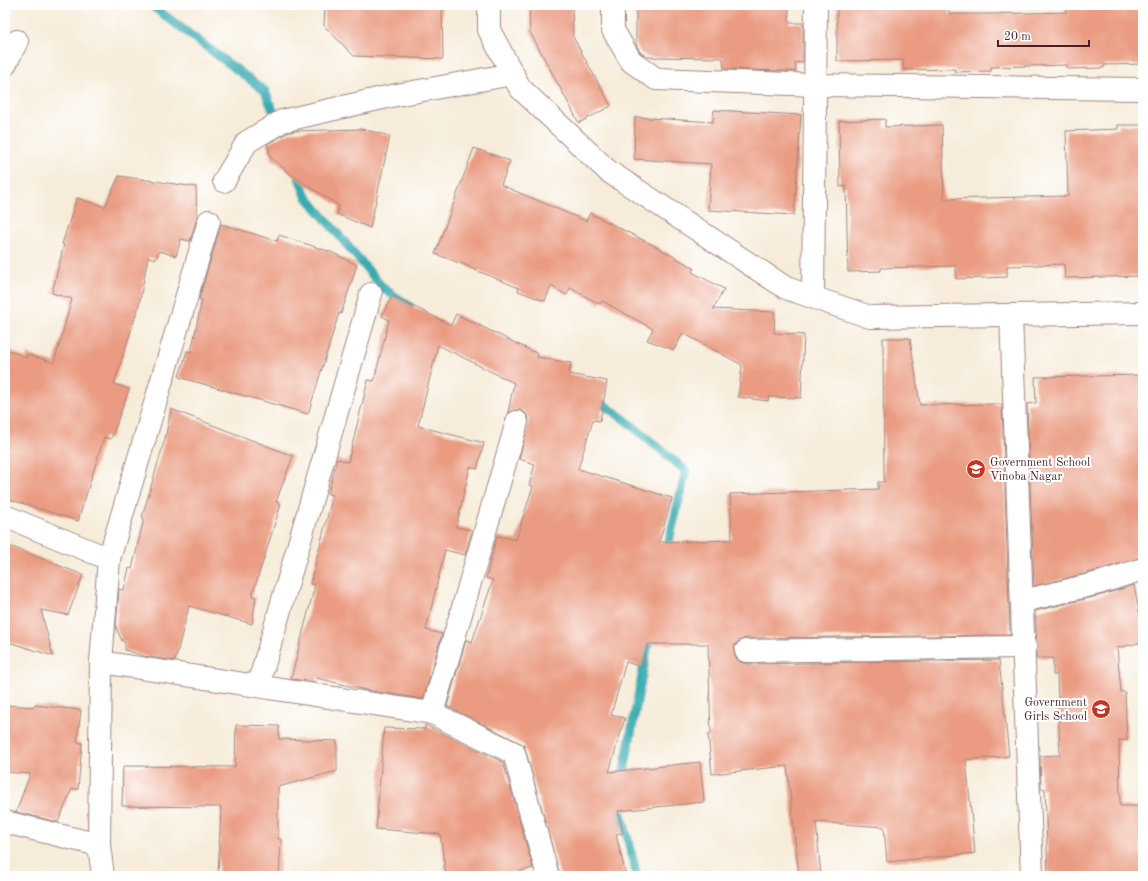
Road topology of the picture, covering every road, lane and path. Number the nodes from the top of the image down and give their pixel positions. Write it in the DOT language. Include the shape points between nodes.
graph roads {
  1 [pos="490,5"];
  2 [pos="612,5"];
  3 [pos="816,5"];
  4 [pos="17,41"];
  5 [pos="5,65"];
  6 [pos="513,74"];
  7 [pos="816,85"];
  8 [pos="1143,89"];
  9 [pos="224,181"];
  10 [pos="210,221"];
  11 [pos="371,294"];
  12 [pos="813,297"];
  13 [pos="1143,313"];
  14 [pos="1011,315"];
  15 [pos="517,422"];
  16 [pos="5,516"];
  17 [pos="109,559"];
  18 [pos="1143,569"];
  19 [pos="1023,601"];
  20 [pos="1025,647"];
  21 [pos="746,651"];
  22 [pos="101,662"];
  23 [pos="258,686"];
  24 [pos="432,713"];
  25 [pos="5,822"];
  26 [pos="99,845"];
  27 [pos="103,876"];
  28 [pos="548,876"];
  29 [pos="1032,876"];
  1 -- 6 [label="street" via="490,30"];
  2 -- 7 [label="street" via="613,30 631,60 656,79"];
  3 -- 7 [label="street"];
  4 -- 5 [label="street"];
  6 -- 9 [label="street" via="392,96 282,121 247,142"];
  6 -- 12 [label="street" via="520,88 608,171 786,288"];
  7 -- 8 [label="street"];
  7 -- 12 [label="street"];
  10 -- 17 [label="street"];
  11 -- 23 [label="street"];
  12 -- 14 [label="street" via="870,317"];
  13 -- 14 [label="street"];
  14 -- 19 [label="street"];
  15 -- 24 [label="street"];
  16 -- 17 [label="street"];
  17 -- 22 [label="street"];
  18 -- 19 [label="street" via="1099,583"];
  19 -- 20 [label="street"];
  20 -- 21 [label="street"];
  20 -- 29 [label="street"];
  22 -- 23 [label="street"];
  22 -- 26 [label="street"];
  23 -- 24 [label="street"];
  24 -- 28 [label="street" via="514,753"];
  25 -- 26 [label="street"];
  26 -- 27 [label="street"];
}
